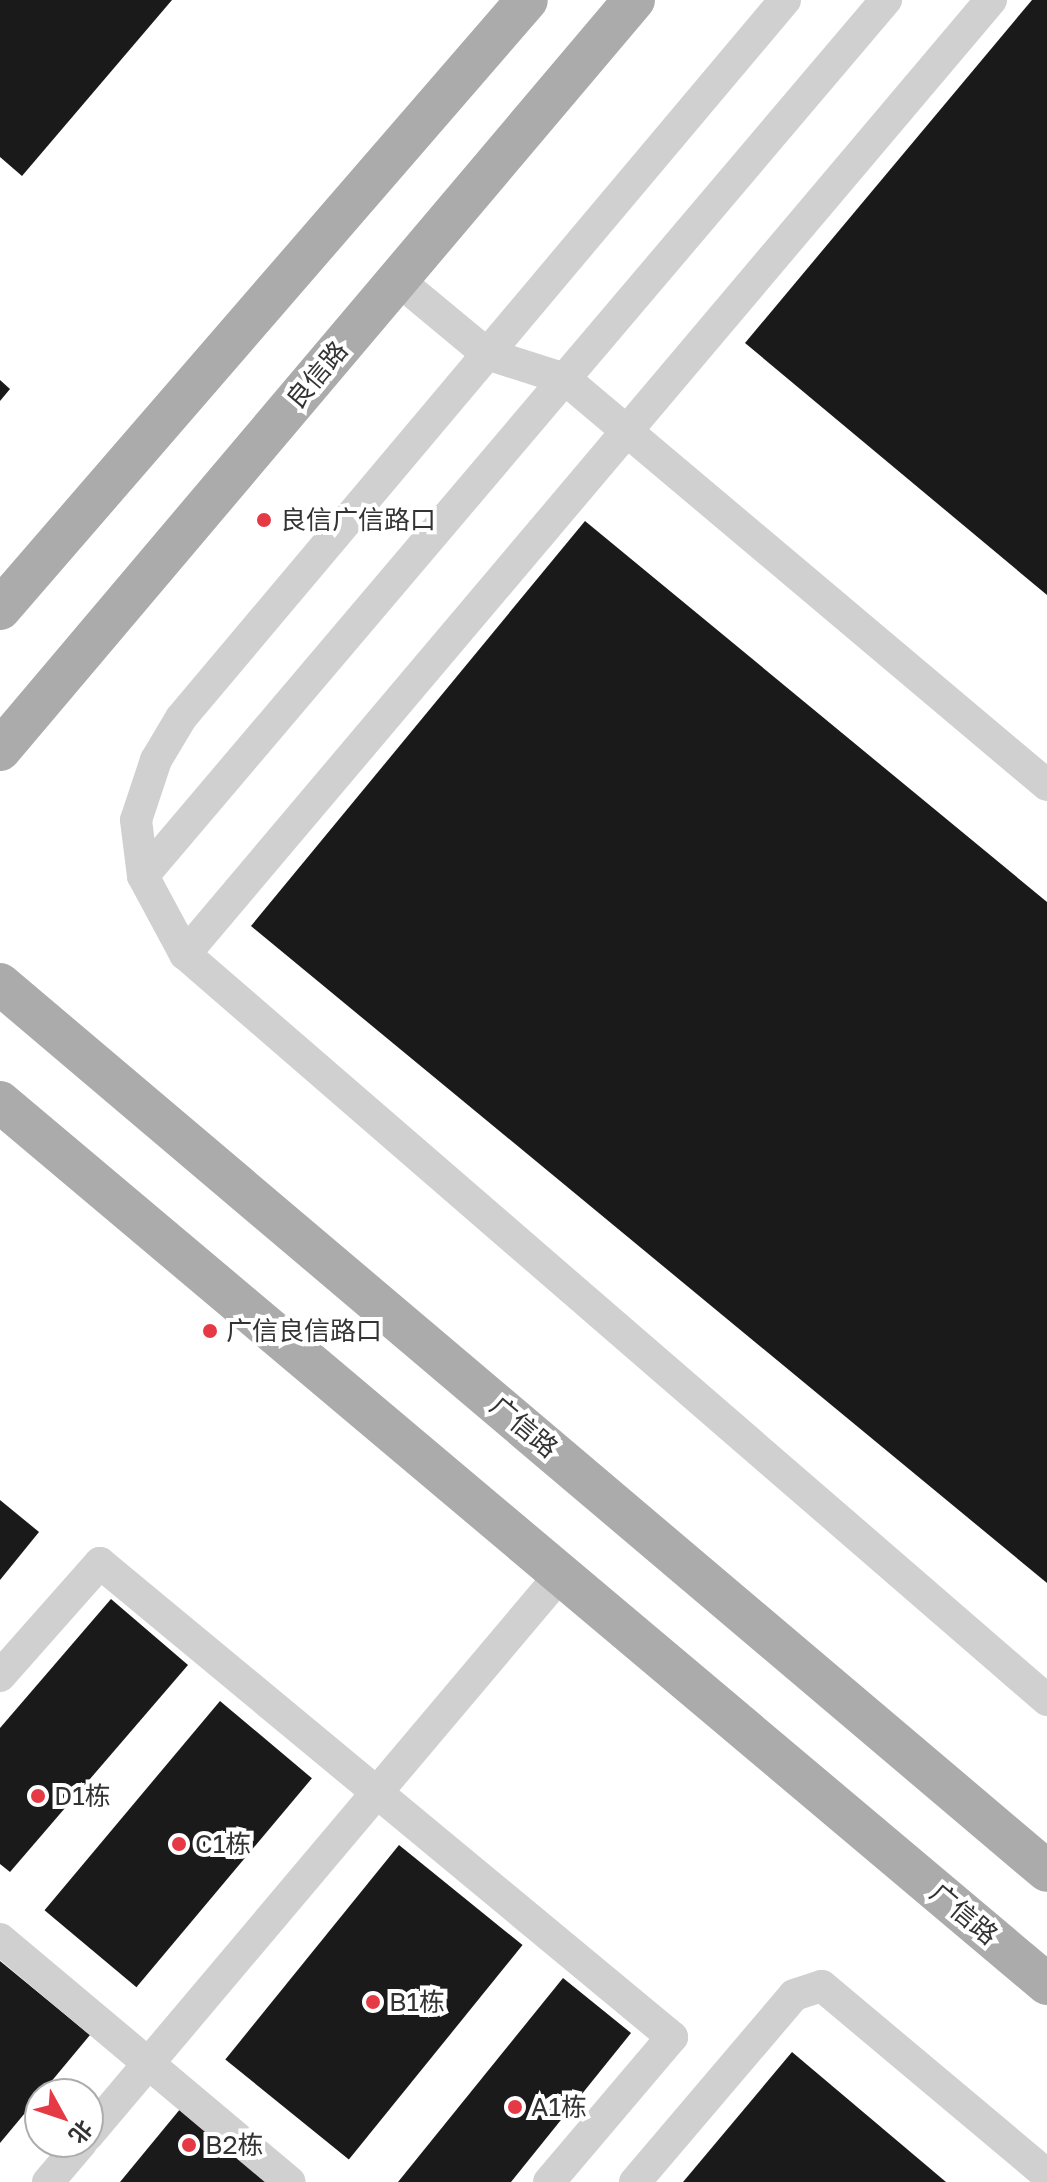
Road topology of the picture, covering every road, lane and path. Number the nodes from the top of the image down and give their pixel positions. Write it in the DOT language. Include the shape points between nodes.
graph roads {
  1 [pos="527,0"];
  2 [pos="634,0"];
  3 [pos="785,0"];
  4 [pos="886,0"];
  5 [pos="991,0"];
  6 [pos="398,280"];
  7 [pos="487,354"];
  8 [pos="565,379"];
  9 [pos="626,431"];
  10 [pos="0,609"];
  11 [pos="0,750"];
  12 [pos="1047,785"];
  13 [pos="143,876"];
  14 [pos="185,954"];
  15 [pos="0,984"];
  16 [pos="0,1102"];
  17 [pos="561,1574"];
  18 [pos="0,1676"];
  19 [pos="1047,1700"];
  20 [pos="376,1794"];
  21 [pos="1047,1871"];
  22 [pos="0,1939"];
  23 [pos="1047,1984"];
  24 [pos="148,2064"];
  25 [pos="104,2116"];
  26 [pos="68,2158"];
  27 [pos="1047,2175"];
  28 [pos="48,2182"];
  29 [pos="290,2182"];
  30 [pos="549,2182"];
  31 [pos="635,2182"];
  1 -- 10 [label="main road"];
  2 -- 6 [label="main road, 良信路"];
  3 -- 7 [label="street"];
  4 -- 8 [label="street"];
  5 -- 9 [label="street"];
  6 -- 7 [label="street"];
  6 -- 11 [label="main road, 良信路"];
  7 -- 8 [label="street"];
  7 -- 13 [label="street" via="181,718 156,760 136,820"];
  8 -- 9 [label="street"];
  8 -- 13 [label="street"];
  9 -- 12 [label="street"];
  9 -- 14 [label="street"];
  13 -- 14 [label="street"];
  14 -- 19 [label="street"];
  15 -- 21 [label="main road, 广信路"];
  16 -- 17 [label="main road, 广信路"];
  17 -- 20 [label="street"];
  17 -- 23 [label="main road, 广信路"];
  18 -- 20 [label="street" via="100,1563"];
  20 -- 24 [label="street"];
  20 -- 30 [label="street" via="672,2037"];
  22 -- 24 [label="street"];
  24 -- 25 [label="street"];
  24 -- 29 [label="street"];
  26 -- 28 [label="street"];
  27 -- 31 [label="street" via="822,1986 794,1995"];
}
